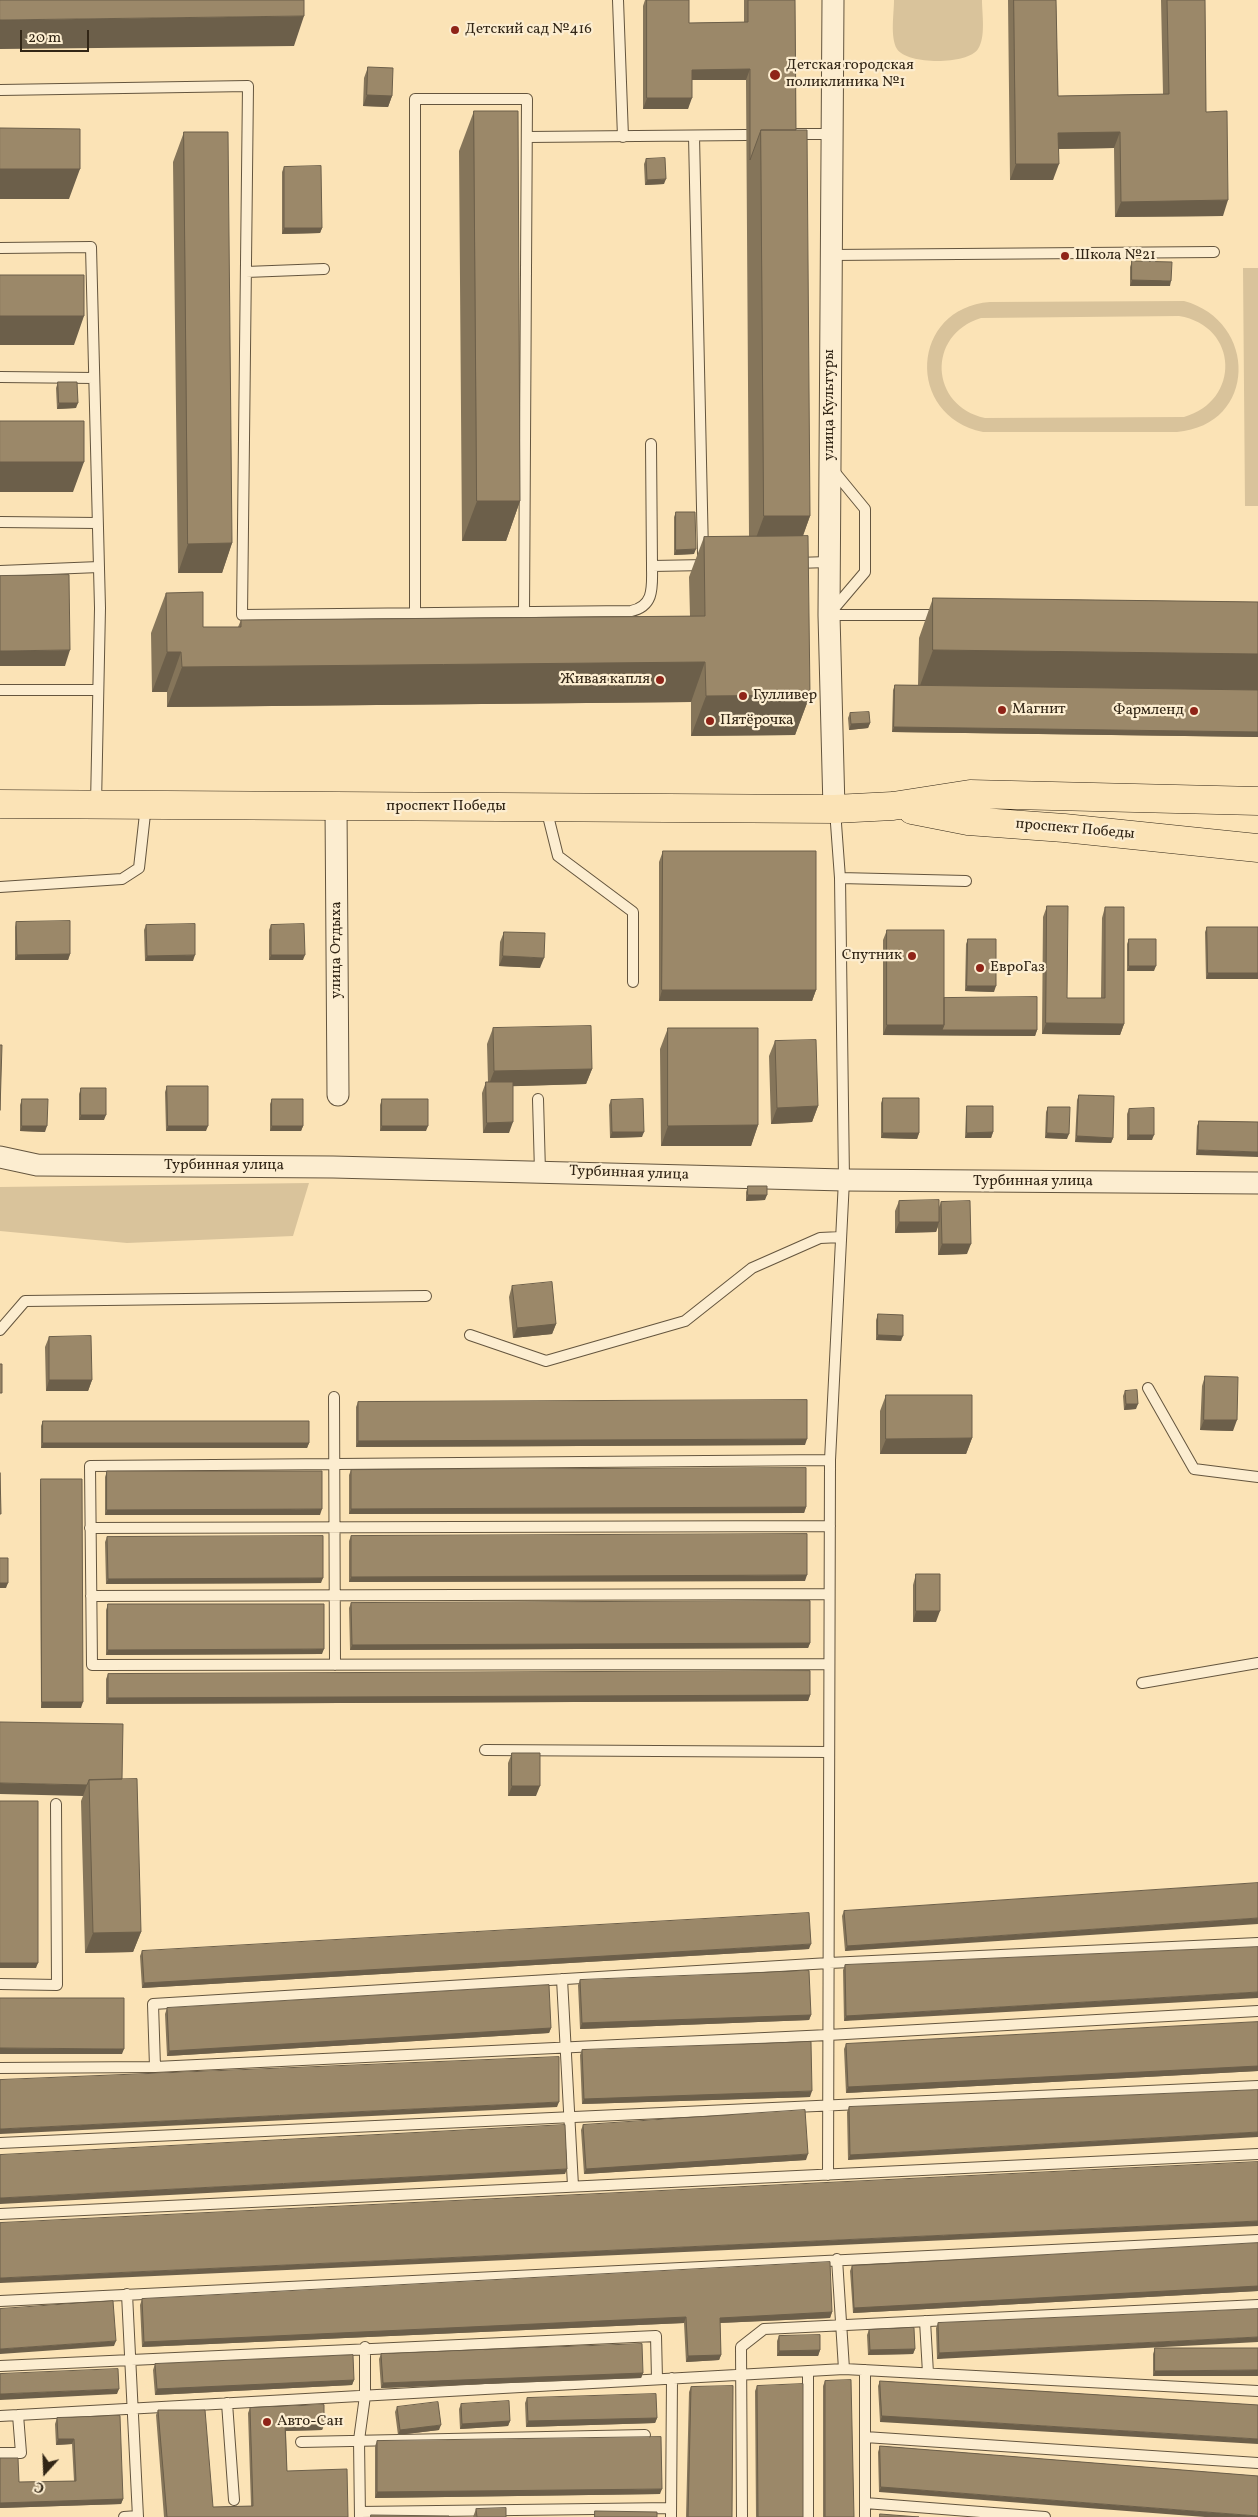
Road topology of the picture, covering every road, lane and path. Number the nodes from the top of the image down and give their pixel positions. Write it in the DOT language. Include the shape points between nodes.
graph roads {
  1 [pos="618,0"];
  2 [pos="833,0"];
  3 [pos="0,90"];
  4 [pos="792,134"];
  5 [pos="832,134"];
  6 [pos="746,135"];
  7 [pos="694,136"];
  8 [pos="528,137"];
  9 [pos="623,137"];
  10 [pos="0,248"];
  11 [pos="1214,252"];
  12 [pos="831,255"];
  13 [pos="324,269"];
  14 [pos="246,272"];
  15 [pos="0,377"];
  16 [pos="94,378"];
  17 [pos="651,444"];
  18 [pos="830,466"];
  19 [pos="0,522"];
  20 [pos="97,523"];
  21 [pos="829,562"];
  22 [pos="789,563"];
  23 [pos="652,566"];
  24 [pos="99,567"];
  25 [pos="0,571"];
  26 [pos="524,613"];
  27 [pos="415,614"];
  28 [pos="829,615"];
  29 [pos="949,615"];
  30 [pos="0,690"];
  31 [pos="98,690"];
  32 [pos="1258,801"];
  33 [pos="0,804"];
  34 [pos="96,805"];
  35 [pos="146,805"];
  36 [pos="336,806"];
  37 [pos="893,806"];
  38 [pos="546,807"];
  39 [pos="834,809"];
  40 [pos="1258,848"];
  41 [pos="840,878"];
  42 [pos="966,881"];
  43 [pos="0,887"];
  44 [pos="633,982"];
  45 [pos="338,1095"];
  46 [pos="538,1099"];
  47 [pos="0,1157"];
  48 [pos="540,1172"];
  49 [pos="844,1180"];
  50 [pos="1258,1183"];
  51 [pos="841,1237"];
  52 [pos="426,1296"];
  53 [pos="0,1330"];
  54 [pos="470,1335"];
  55 [pos="1148,1388"];
  56 [pos="334,1397"];
  57 [pos="830,1460"];
  58 [pos="334,1464"];
  59 [pos="1258,1477"];
  60 [pos="830,1526"];
  61 [pos="335,1527"];
  62 [pos="90,1528"];
  63 [pos="829,1594"];
  64 [pos="91,1596"];
  65 [pos="335,1596"];
  66 [pos="1258,1663"];
  67 [pos="829,1664"];
  68 [pos="335,1665"];
  69 [pos="1142,1683"];
  70 [pos="485,1750"];
  71 [pos="829,1752"];
  72 [pos="56,1804"];
  73 [pos="1258,1943"];
  74 [pos="829,1963"];
  75 [pos="562,1979"];
  76 [pos="0,1984"];
  77 [pos="1258,2011"];
  78 [pos="828,2035"];
  79 [pos="567,2048"];
  80 [pos="155,2067"];
  81 [pos="0,2068"];
  82 [pos="1258,2086"];
  83 [pos="828,2104"];
  84 [pos="571,2116"];
  85 [pos="0,2143"];
  86 [pos="1258,2154"];
  87 [pos="828,2174"];
  88 [pos="573,2186"];
  89 [pos="0,2214"];
  90 [pos="1258,2240"];
  91 [pos="837,2259"];
  92 [pos="127,2294"];
  93 [pos="0,2301"];
  94 [pos="1258,2305"];
  95 [pos="925,2321"];
  96 [pos="841,2326"];
  97 [pos="365,2348"];
  98 [pos="131,2359"];
  99 [pos="0,2366"];
  100 [pos="844,2369"];
  101 [pos="865,2370"];
  102 [pos="808,2371"];
  103 [pos="928,2373"];
  104 [pos="740,2374"];
  105 [pos="672,2378"];
  106 [pos="658,2379"];
  107 [pos="1258,2391"];
  108 [pos="365,2396"];
  109 [pos="227,2404"];
  110 [pos="134,2408"];
  111 [pos="18,2415"];
  112 [pos="0,2416"];
  113 [pos="645,2435"];
  114 [pos="865,2437"];
  115 [pos="359,2440"];
  116 [pos="301,2442"];
  117 [pos="0,2453"];
  118 [pos="1258,2463"];
  119 [pos="234,2500"];
  120 [pos="865,2503"];
  121 [pos="671,2512"];
  122 [pos="528,2513"];
  123 [pos="360,2514"];
  124 [pos="124,2517"];
  125 [pos="138,2517"];
  126 [pos="742,2517"];
  127 [pos="808,2517"];
  128 [pos="865,2517"];
  129 [pos="1045,2517"];
  1 -- 9 [label="lane"];
  2 -- 5 [label="street, улица Культуры"];
  3 -- 14 [label="lane" via="248,86"];
  4 -- 5 [label="lane"];
  5 -- 12 [label="street, улица Культуры"];
  6 -- 7 [label="lane"];
  7 -- 9 [label="lane"];
  7 -- 23 [label="lane" via="708,565"];
  8 -- 9 [label="lane"];
  8 -- 26 [label="lane"];
  8 -- 27 [label="lane" via="527,100 415,99"];
  10 -- 16 [label="lane" via="91,247"];
  11 -- 12 [label="lane"];
  12 -- 18 [label="street, улица Культуры"];
  13 -- 14 [label="lane"];
  14 -- 27 [label="lane" via="242,615"];
  15 -- 16 [label="lane"];
  16 -- 20 [label="lane"];
  17 -- 23 [label="lane"];
  18 -- 21 [label="street, улица Культуры"];
  18 -- 28 [label="lane" via="865,509 865,572"];
  19 -- 20 [label="lane"];
  20 -- 24 [label="lane"];
  21 -- 22 [label="lane"];
  21 -- 28 [label="street, улица Культуры"];
  23 -- 26 [label="lane" via="652,594 637,610"];
  24 -- 25 [label="lane"];
  24 -- 31 [label="lane"];
  26 -- 27 [label="lane"];
  28 -- 29 [label="lane"];
  28 -- 39 [label="street, улица Культуры"];
  30 -- 31 [label="lane"];
  31 -- 34 [label="lane"];
  32 -- 37 [label="main road, проспект Победы" via="970,794"];
  33 -- 34 [label="main road, проспект Победы"];
  34 -- 35 [label="main road, проспект Победы"];
  35 -- 36 [label="main road, проспект Победы"];
  35 -- 43 [label="lane" via="140,868 122,879"];
  36 -- 38 [label="main road, проспект Победы"];
  36 -- 45 [label="street, улица Отдыха"];
  37 -- 39 [label="main road, проспект Победы"];
  37 -- 40 [label="main road, проспект Победы" via="968,821"];
  38 -- 39 [label="main road, проспект Победы"];
  38 -- 44 [label="lane" via="558,856 633,912"];
  39 -- 41 [label="lane"];
  41 -- 42 [label="lane"];
  41 -- 49 [label="lane"];
  46 -- 48 [label="lane"];
  47 -- 48 [label="street, Турбинная улица" via="37,1165"];
  48 -- 49 [label="street, Турбинная улица"];
  49 -- 50 [label="street, Турбинная улица"];
  49 -- 51 [label="lane"];
  51 -- 54 [label="lane" via="820,1238 752,1268 685,1321 546,1361"];
  51 -- 57 [label="lane"];
  52 -- 53 [label="lane" via="24,1301"];
  55 -- 59 [label="lane" via="1194,1469"];
  56 -- 58 [label="lane"];
  57 -- 58 [label="lane"];
  57 -- 60 [label="lane"];
  58 -- 61 [label="lane"];
  58 -- 62 [label="lane" via="90,1466"];
  60 -- 61 [label="lane"];
  60 -- 63 [label="lane"];
  61 -- 62 [label="lane"];
  61 -- 65 [label="lane"];
  62 -- 64 [label="lane"];
  63 -- 65 [label="lane"];
  63 -- 67 [label="lane"];
  64 -- 65 [label="lane"];
  64 -- 68 [label="lane" via="92,1666"];
  65 -- 68 [label="lane"];
  66 -- 69 [label="lane"];
  67 -- 68 [label="lane"];
  67 -- 71 [label="lane"];
  70 -- 71 [label="lane"];
  71 -- 74 [label="lane"];
  72 -- 76 [label="lane" via="57,1986"];
  73 -- 74 [label="lane"];
  74 -- 75 [label="lane"];
  74 -- 78 [label="lane"];
  75 -- 79 [label="lane"];
  75 -- 80 [label="lane" via="152,2004"];
  77 -- 78 [label="lane"];
  78 -- 79 [label="lane"];
  78 -- 83 [label="lane"];
  79 -- 80 [label="lane"];
  79 -- 84 [label="lane"];
  80 -- 81 [label="lane"];
  82 -- 83 [label="lane"];
  83 -- 84 [label="lane"];
  83 -- 87 [label="lane"];
  84 -- 85 [label="lane"];
  84 -- 88 [label="lane"];
  86 -- 87 [label="lane"];
  87 -- 88 [label="lane"];
  88 -- 89 [label="lane"];
  90 -- 91 [label="lane"];
  91 -- 92 [label="lane"];
  91 -- 96 [label="lane"];
  92 -- 93 [label="lane"];
  92 -- 98 [label="lane"];
  94 -- 95 [label="lane"];
  95 -- 96 [label="lane"];
  95 -- 103 [label="lane"];
  96 -- 100 [label="lane"];
  96 -- 104 [label="lane" via="764,2329 740,2347"];
  97 -- 98 [label="lane"];
  97 -- 106 [label="lane" via="656,2336"];
  97 -- 108 [label="lane"];
  98 -- 99 [label="lane"];
  98 -- 110 [label="lane"];
  100 -- 101 [label="lane"];
  100 -- 102 [label="lane"];
  101 -- 103 [label="lane"];
  101 -- 114 [label="lane"];
  102 -- 104 [label="lane"];
  102 -- 127 [label="lane"];
  103 -- 107 [label="lane"];
  104 -- 105 [label="lane"];
  104 -- 126 [label="lane"];
  105 -- 106 [label="lane"];
  105 -- 121 [label="lane"];
  106 -- 108 [label="lane"];
  108 -- 109 [label="lane"];
  108 -- 115 [label="lane"];
  109 -- 110 [label="lane"];
  109 -- 119 [label="lane"];
  110 -- 111 [label="lane"];
  110 -- 125 [label="lane"];
  111 -- 112 [label="lane"];
  111 -- 117 [label="lane" via="21,2453"];
  113 -- 115 [label="lane"];
  114 -- 118 [label="lane"];
  114 -- 120 [label="lane"];
  115 -- 116 [label="lane"];
  115 -- 123 [label="lane"];
  120 -- 128 [label="lane"];
  120 -- 129 [label="lane"];
  121 -- 122 [label="lane"];
  122 -- 123 [label="lane"];
  124 -- 125 [label="lane"];
}
